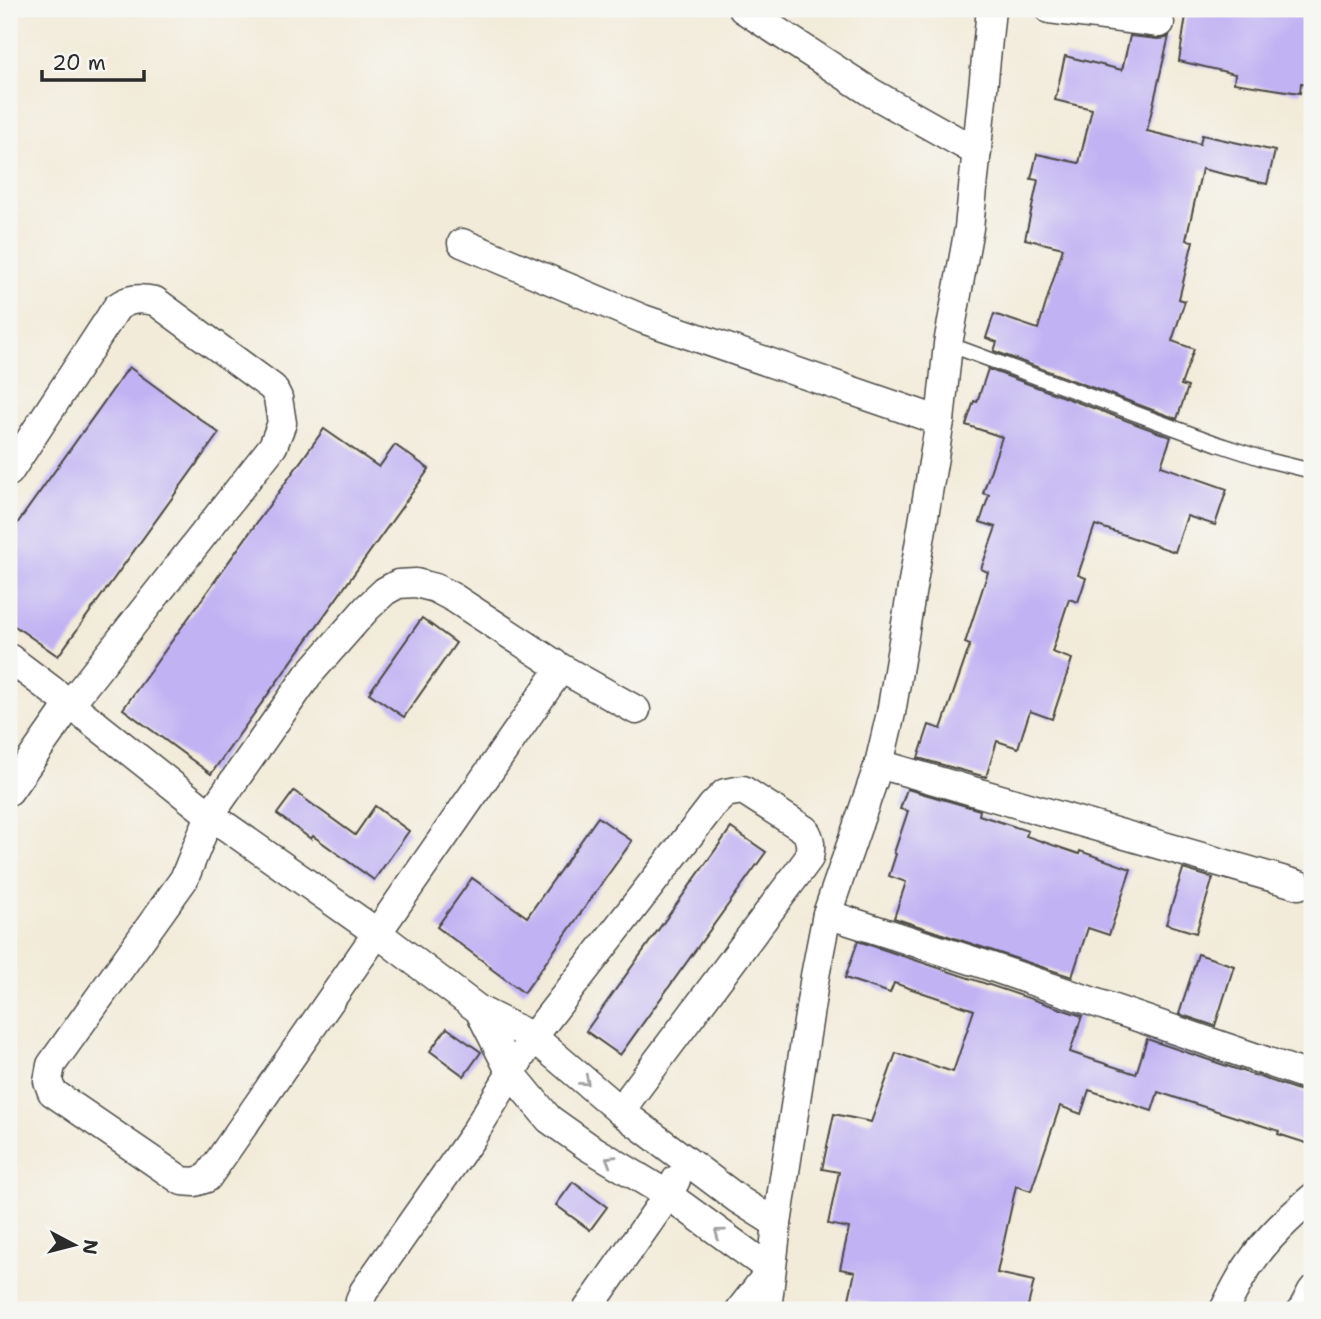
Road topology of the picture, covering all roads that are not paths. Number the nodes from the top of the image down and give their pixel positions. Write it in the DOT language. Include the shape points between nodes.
graph roads {
  1 [pos="743,9"];
  2 [pos="991,9"];
  3 [pos="1049,9"];
  4 [pos="1160,23"];
  5 [pos="977,152"];
  6 [pos="462,243"];
  7 [pos="948,344"];
  8 [pos="940,421"];
  9 [pos="1312,471"];
  10 [pos="9,472"];
  11 [pos="9,658"];
  12 [pos="561,668"];
  13 [pos="70,704"];
  14 [pos="636,710"];
  15 [pos="879,764"];
  16 [pos="9,791"];
  17 [pos="210,815"];
  18 [pos="1299,885"];
  19 [pos="827,914"];
  20 [pos="376,933"];
  21 [pos="479,1010"];
  22 [pos="533,1037"];
  23 [pos="511,1073"];
  24 [pos="1312,1077"];
  25 [pos="620,1111"];
  26 [pos="686,1161"];
  27 [pos="668,1195"];
  28 [pos="1312,1198"];
  29 [pos="777,1224"];
  30 [pos="771,1270"];
  31 [pos="1312,1291"];
  32 [pos="362,1310"];
  33 [pos="587,1310"];
  34 [pos="740,1310"];
  35 [pos="767,1310"];
  36 [pos="1224,1310"];
  37 [pos="1303,1310"];
  1 -- 5 [label="street" via="872,93"];
  2 -- 5 [label="street"];
  3 -- 4 [label="street"];
  5 -- 7 [label="street"];
  6 -- 8 [label="street" via="643,319"];
  7 -- 8 [label="street"];
  7 -- 9 [label="lane" via="1218,444"];
  8 -- 15 [label="street"];
  10 -- 13 [label="street" via="117,307 127,301 155,301 273,388 278,398 282,423 273,446"];
  11 -- 13 [label="street"];
  12 -- 14 [label="street"];
  12 -- 17 [label="street" via="435,588 398,584 367,608 308,675"];
  12 -- 20 [label="street"];
  13 -- 16 [label="street"];
  13 -- 17 [label="street"];
  15 -- 18 [label="street"];
  15 -- 19 [label="street"];
  17 -- 20 [label="street"];
  17 -- 20 [label="street" via="184,879 51,1065 48,1081 62,1100 181,1181 207,1178"];
  19 -- 24 [label="street"];
  19 -- 29 [label="street"];
  20 -- 21 [label="street"];
  21 -- 22 [label="street"];
  21 -- 23 [label="street"];
  22 -- 23 [label="street"];
  22 -- 25 [label="street, one-way"];
  22 -- 25 [label="street" via="725,793 743,790 805,830 811,848 803,868"];
  27 -- 23 [label="street, one-way" via="549,1119"];
  23 -- 32 [label="street" via="364,1291"];
  25 -- 26 [label="street"];
  26 -- 27 [label="street"];
  26 -- 29 [label="street"];
  30 -- 27 [label="street, one-way"];
  27 -- 33 [label="street"];
  28 -- 36 [label="street" via="1267,1240"];
  29 -- 30 [label="street"];
  30 -- 34 [label="street"];
  30 -- 35 [label="street"];
  31 -- 37 [label="street"];
}
